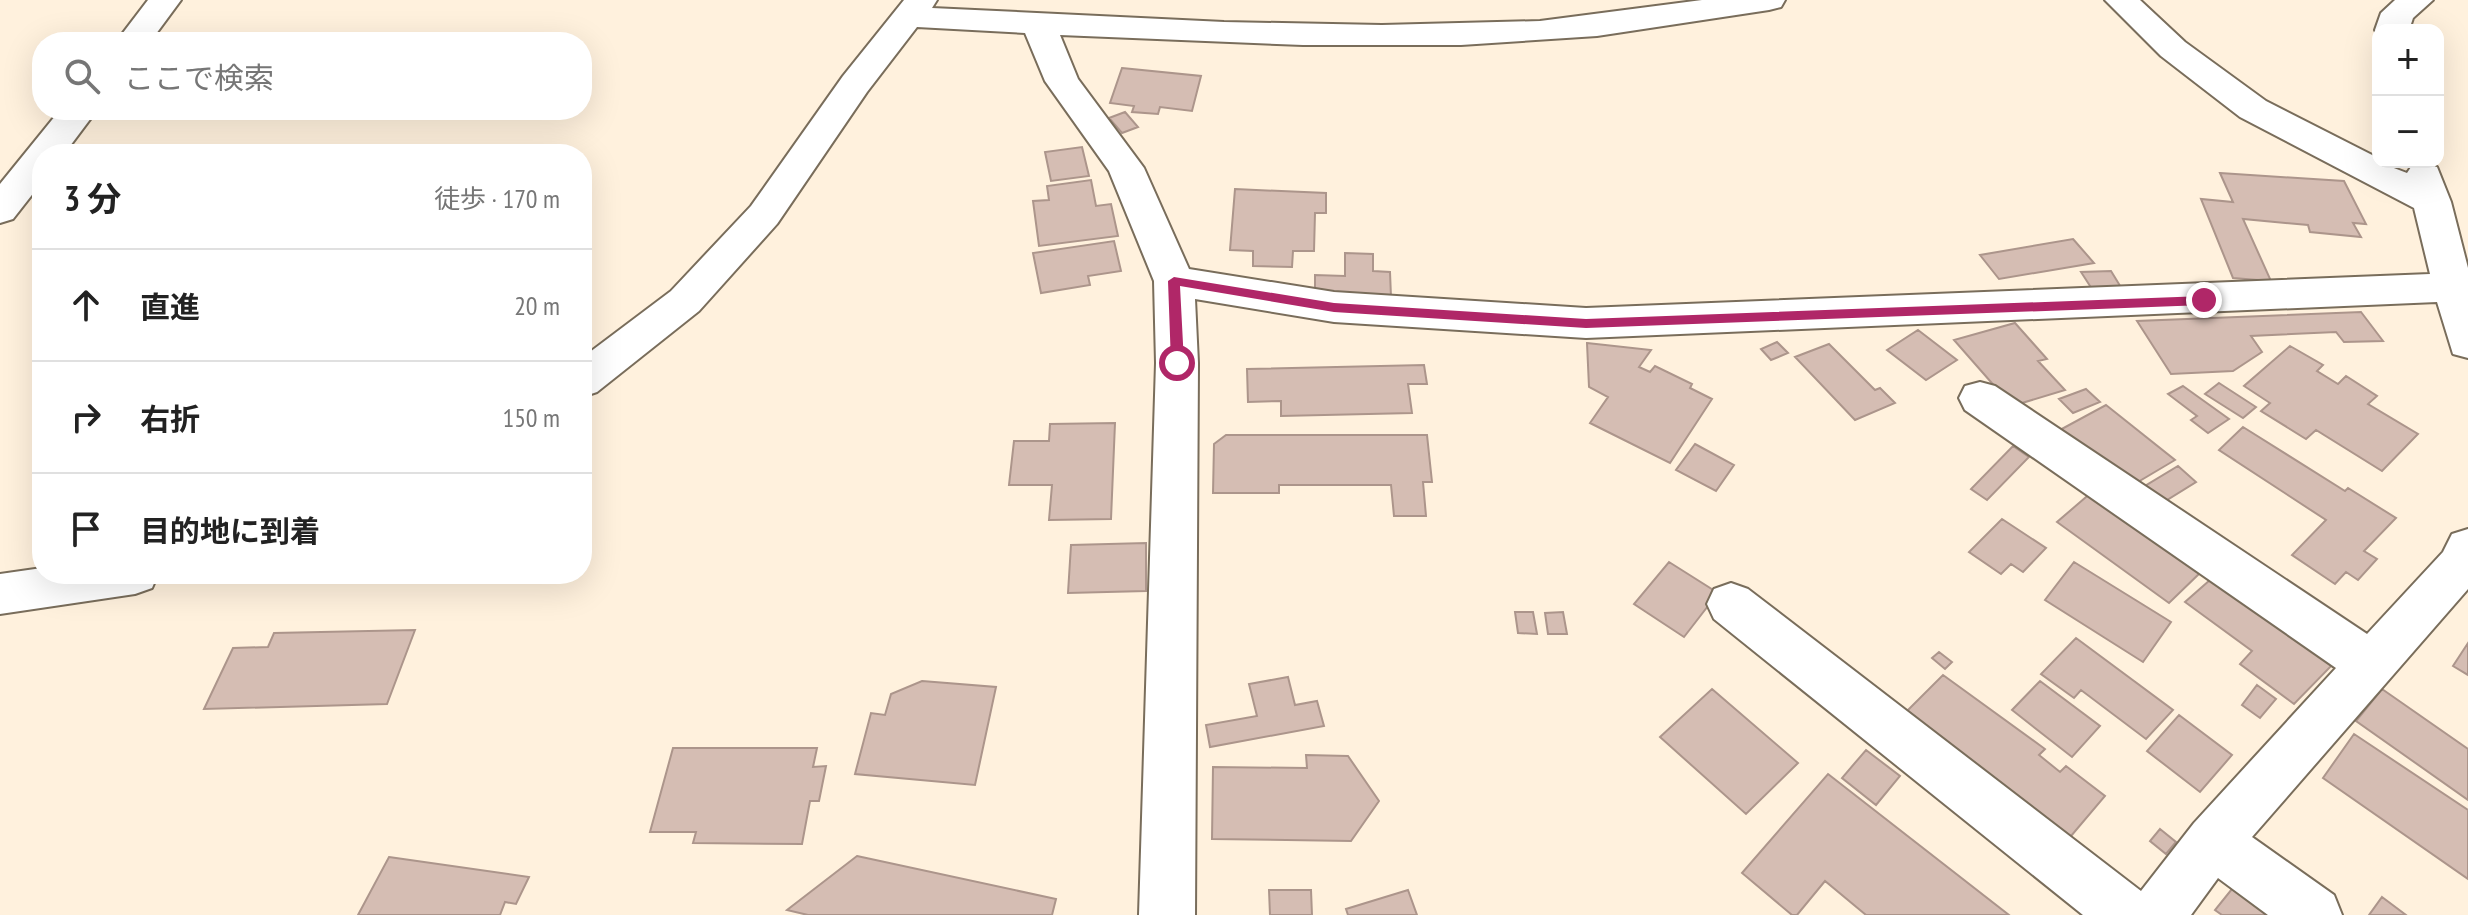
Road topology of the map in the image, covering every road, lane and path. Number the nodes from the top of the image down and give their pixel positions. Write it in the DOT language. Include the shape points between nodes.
graph roads {
  1 [pos="165,0"];
  2 [pos="1769,0"];
  3 [pos="2121,0"];
  4 [pos="2417,0"];
  5 [pos="915,8"];
  6 [pos="1038,23"];
  7 [pos="2394,24"];
  8 [pos="141,32"];
  9 [pos="71,120"];
  10 [pos="52,144"];
  11 [pos="2422,168"];
  12 [pos="32,169"];
  13 [pos="2432,202"];
  14 [pos="0,210"];
  15 [pos="1174,281"];
  16 [pos="2459,294"];
  17 [pos="2468,343"];
  18 [pos="592,373"];
  19 [pos="1980,398"];
  20 [pos="2468,548"];
  21 [pos="68,584"];
  22 [pos="0,594"];
  23 [pos="1731,604"];
  24 [pos="2372,665"];
  25 [pos="2213,841"];
  26 [pos="1167,915"];
  27 [pos="2127,915"];
  28 [pos="2157,915"];
  29 [pos="2314,915"];
  1 -- 8 [label="street"];
  2 -- 6 [label="street" via="1527,32 1301,34"];
  3 -- 13 [label="street" via="2173,49 2253,109"];
  4 -- 7 [label="street" via="2398,13"];
  5 -- 6 [label="street"];
  5 -- 18 [label="street" via="764,215 685,301"];
  6 -- 15 [label="street" via="1062,81 1126,168"];
  9 -- 10 [label="street"];
  11 -- 13 [label="street"];
  12 -- 14 [label="street"];
  13 -- 16 [label="street"];
  15 -- 16 [label="street" via="1334,307 1586,323"];
  15 -- 26 [label="street"];
  16 -- 17 [label="street"];
  19 -- 24 [label="street"];
  20 -- 24 [label="street" via="2459,566"];
  21 -- 22 [label="street"];
  23 -- 27 [label="street"];
  24 -- 25 [label="street"];
  25 -- 28 [label="street"];
  25 -- 29 [label="street"];
}
